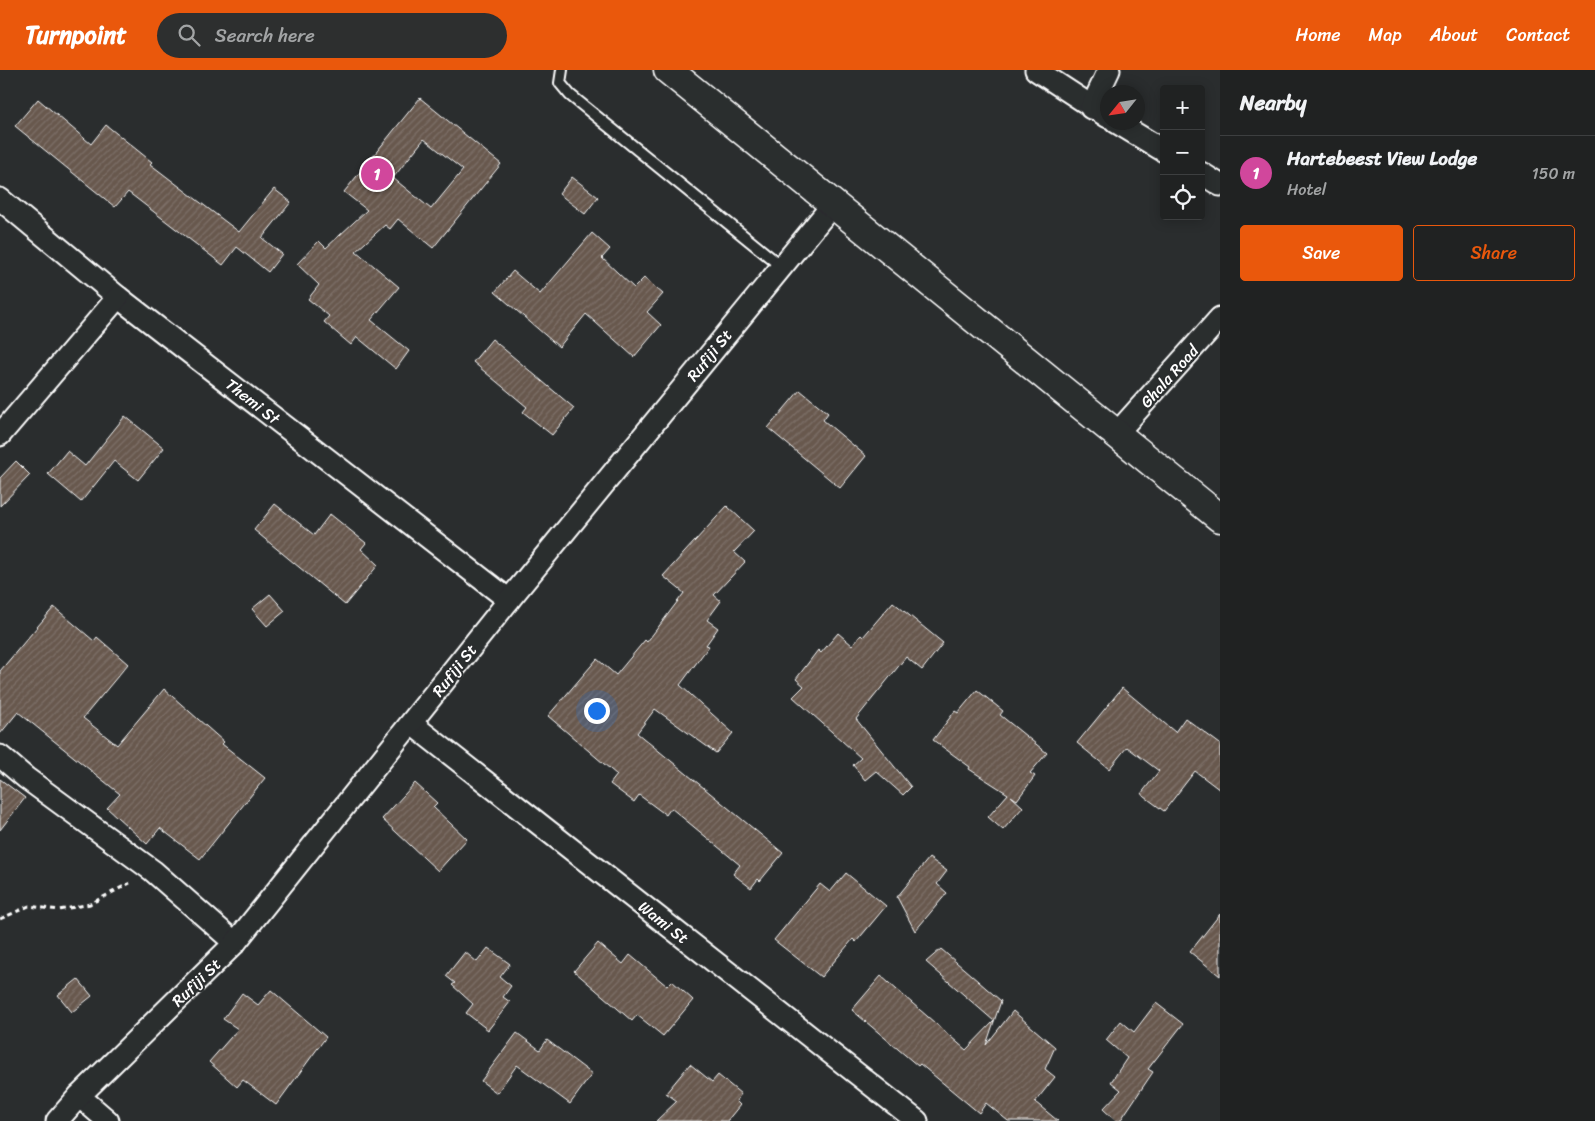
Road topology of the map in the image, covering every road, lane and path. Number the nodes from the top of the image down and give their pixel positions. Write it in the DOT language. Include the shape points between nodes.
graph roads {
  1 [pos="562,70"];
  2 [pos="668,70"];
  3 [pos="1036,70"];
  4 [pos="1110,70"];
  5 [pos="1099,112"];
  6 [pos="1129,130"];
  7 [pos="1160,149"];
  8 [pos="1204,175"];
  9 [pos="1220,185"];
  10 [pos="0,199"];
  11 [pos="834,202"];
  12 [pos="782,267"];
  13 [pos="118,297"];
  14 [pos="1220,318"];
  15 [pos="1117,433"];
  16 [pos="0,435"];
  17 [pos="1220,518"];
  18 [pos="509,600"];
  19 [pos="412,724"];
  20 [pos="0,756"];
  21 [pos="153,871"];
  22 [pos="0,919"];
  23 [pos="235,943"];
  24 [pos="78,1096"];
  25 [pos="57,1121"];
  26 [pos="108,1121"];
  27 [pos="916,1121"];
  1 -- 12 [label="lane" via="560,82 570,95"];
  2 -- 11 [label="highway"];
  3 -- 5 [label="street"];
  4 -- 5 [label="street"];
  6 -- 7 [label="street"];
  8 -- 9 [label="street"];
  10 -- 13 [label="street, Themi St"];
  11 -- 12 [label="street, Rufiji St"];
  11 -- 15 [label="highway"];
  12 -- 18 [label="street, Rufiji St"];
  13 -- 16 [label="street"];
  13 -- 18 [label="street, Themi St"];
  14 -- 15 [label="street, Ghala Road"];
  15 -- 17 [label="highway"];
  18 -- 19 [label="street, Rufiji St"];
  19 -- 23 [label="street, Rufiji St"];
  19 -- 27 [label="street, Wami St"];
  20 -- 21 [label="street"];
  21 -- 22 [label="path" via="90,904 59,910 28,906"];
  21 -- 23 [label="street"];
  23 -- 24 [label="street, Rufiji St"];
  24 -- 25 [label="street, Rufiji St"];
  24 -- 26 [label="street"];
}
